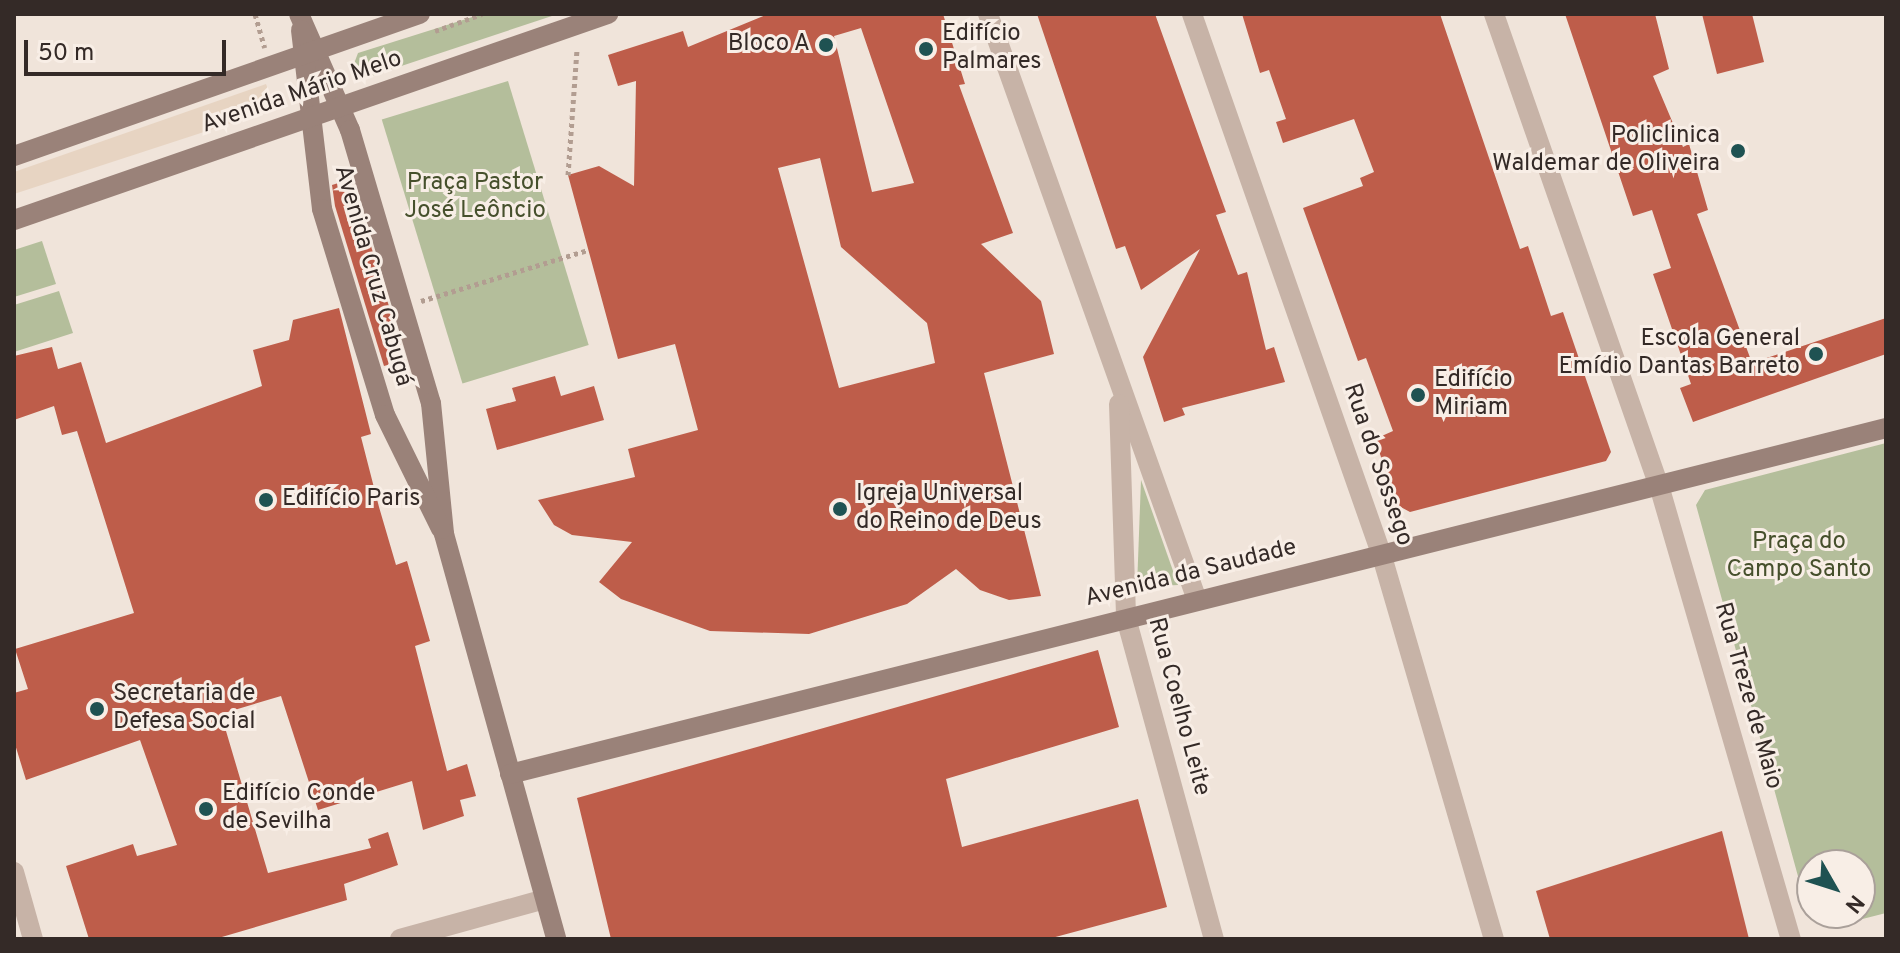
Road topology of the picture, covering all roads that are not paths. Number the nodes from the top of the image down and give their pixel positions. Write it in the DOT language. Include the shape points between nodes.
graph roads {
  1 [pos="420,14"];
  2 [pos="608,14"];
  3 [pos="988,14"];
  4 [pos="1192,14"];
  5 [pos="1494,14"];
  6 [pos="300,16"];
  7 [pos="310,53"];
  8 [pos="341,108"];
  9 [pos="308,118"];
  10 [pos="14,156"];
  11 [pos="14,220"];
  12 [pos="1118,388"];
  13 [pos="1886,428"];
  14 [pos="1660,489"];
  15 [pos="444,534"];
  16 [pos="1381,553"];
  17 [pos="1197,600"];
  18 [pos="1126,618"];
  19 [pos="510,774"];
  20 [pos="14,872"];
  21 [pos="545,899"];
  22 [pos="33,939"];
  23 [pos="400,939"];
  24 [pos="556,939"];
  25 [pos="1214,939"];
  26 [pos="1494,939"];
  27 [pos="1791,939"];
  1 -- 7 [label="main road, Avenida Mário Melo"];
  2 -- 8 [label="main road, Avenida Mário Melo"];
  3 -- 12 [label="street, Rua Coelho Leite"];
  4 -- 16 [label="street, Rua do Sossego"];
  5 -- 14 [label="street, Rua Treze de Maio"];
  6 -- 7 [label="main road, Avenida Cruz Cabugá"];
  7 -- 8 [label="main road, Avenida Cruz Cabugá"];
  7 -- 9 [label="main road, Avenida Cruz Cabugá"];
  7 -- 10 [label="main road, Avenida Mário Melo"];
  8 -- 9 [label="main road, Avenida Mário Melo"];
  8 -- 15 [label="main road, Avenida Cruz Cabugá" via="431,403"];
  9 -- 11 [label="main road, Avenida Mário Melo"];
  9 -- 15 [label="main road, Avenida Cruz Cabugá" via="322,209 367,362 410,475"];
  12 -- 17 [label="street, Rua Coelho Leite"];
  12 -- 18 [label="street, Rua Coelho Leite"];
  13 -- 14 [label="main road, Avenida da Saudade"];
  14 -- 16 [label="main road, Avenida da Saudade"];
  14 -- 27 [label="street, Rua Treze de Maio"];
  15 -- 19 [label="main road, Avenida Cruz Cabugá"];
  16 -- 17 [label="main road, Avenida da Saudade"];
  16 -- 26 [label="street, Rua do Sossego"];
  17 -- 18 [label="main road, Avenida da Saudade"];
  18 -- 19 [label="main road, Avenida da Saudade"];
  18 -- 25 [label="street, Rua Coelho Leite"];
  19 -- 21 [label="main road, Avenida Cruz Cabugá"];
  20 -- 22 [label="street"];
  21 -- 23 [label="street"];
  21 -- 24 [label="main road, Avenida Cruz Cabugá"];
}
